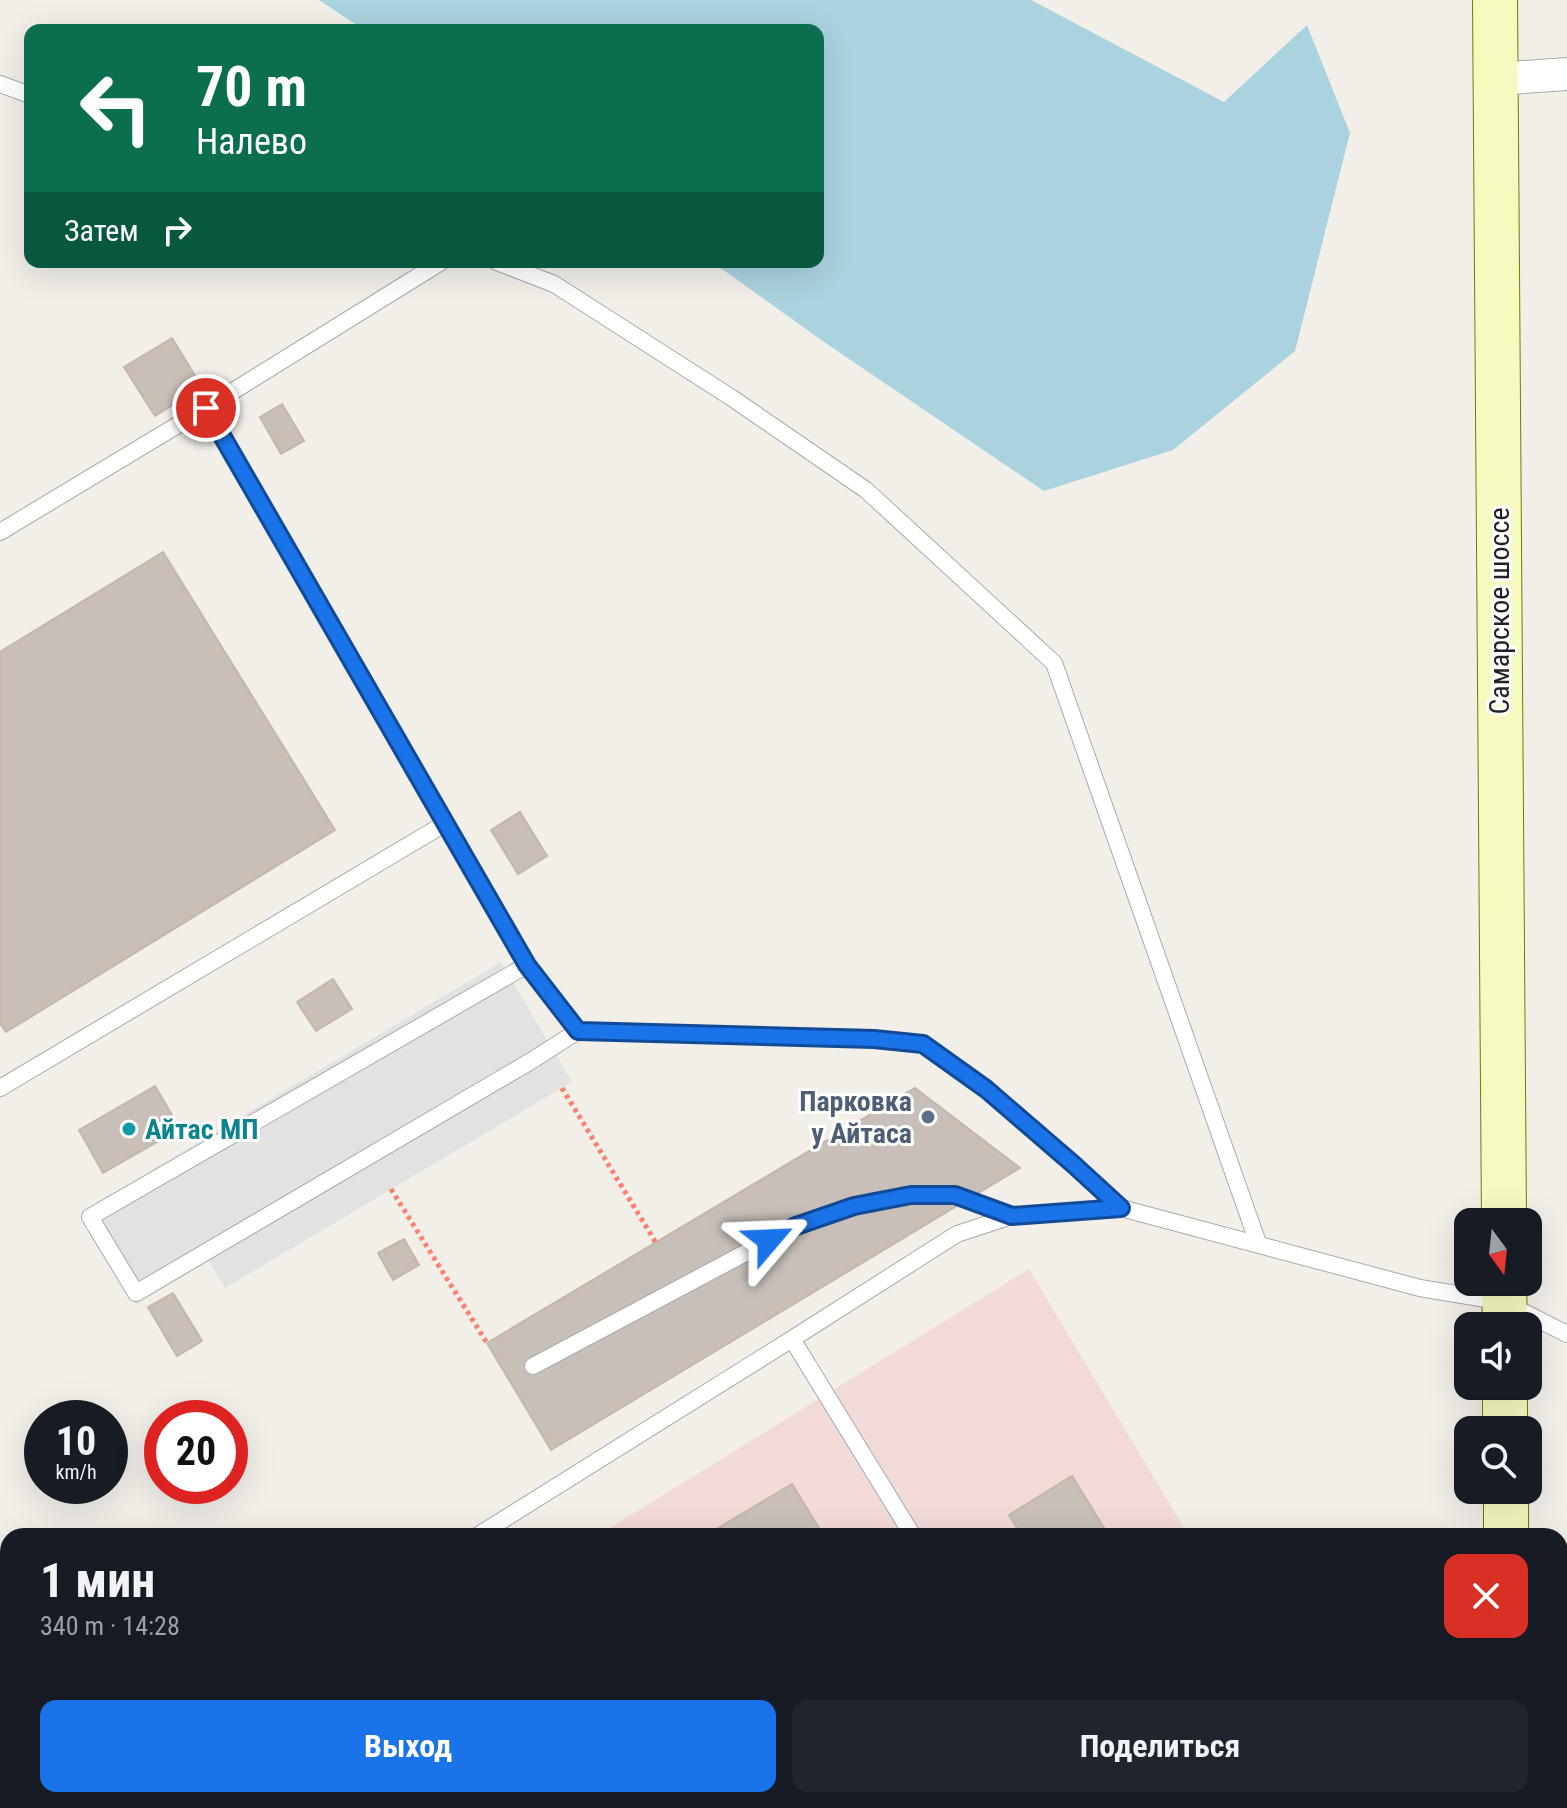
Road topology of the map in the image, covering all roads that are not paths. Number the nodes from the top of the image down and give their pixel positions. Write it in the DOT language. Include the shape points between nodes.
graph roads {
  1 [pos="1495,0"];
  2 [pos="1567,74"];
  3 [pos="1496,79"];
  4 [pos="0,84"];
  5 [pos="24,93"];
  6 [pos="431,268"];
  7 [pos="513,268"];
  8 [pos="206,408"];
  9 [pos="0,532"];
  10 [pos="446,823"];
  11 [pos="527,965"];
  12 [pos="578,1031"];
  13 [pos="0,1088"];
  14 [pos="1121,1208"];
  15 [pos="1504,1208"];
  16 [pos="1012,1216"];
  17 [pos="1258,1243"];
  18 [pos="1504,1303"];
  19 [pos="1567,1334"];
  20 [pos="792,1339"];
  21 [pos="533,1366"];
  22 [pos="1506,1504"];
  23 [pos="490,1528"];
  24 [pos="908,1528"];
  25 [pos="1506,1528"];
  1 -- 3 [label="street, Самарское шоссе"];
  2 -- 3 [label="street"];
  3 -- 15 [label="street, Самарское шоссе"];
  4 -- 5 [label="lane"];
  6 -- 8 [label="lane"];
  7 -- 17 [label="lane" via="554,284 866,490 1054,663"];
  8 -- 9 [label="lane"];
  8 -- 10 [label="lane"];
  10 -- 11 [label="lane"];
  10 -- 13 [label="lane"];
  11 -- 12 [label="lane"];
  11 -- 12 [label="lane" via="90,1217 136,1293"];
  12 -- 14 [label="lane" via="923,1044 986,1089"];
  14 -- 16 [label="lane"];
  14 -- 17 [label="lane"];
  16 -- 20 [label="lane" via="957,1234"];
  16 -- 21 [label="lane" via="955,1195 911,1195 854,1206 796,1226"];
  17 -- 18 [label="lane" via="1420,1288"];
  18 -- 19 [label="lane"];
  20 -- 23 [label="lane"];
  20 -- 24 [label="lane"];
  22 -- 25 [label="street"];
}
